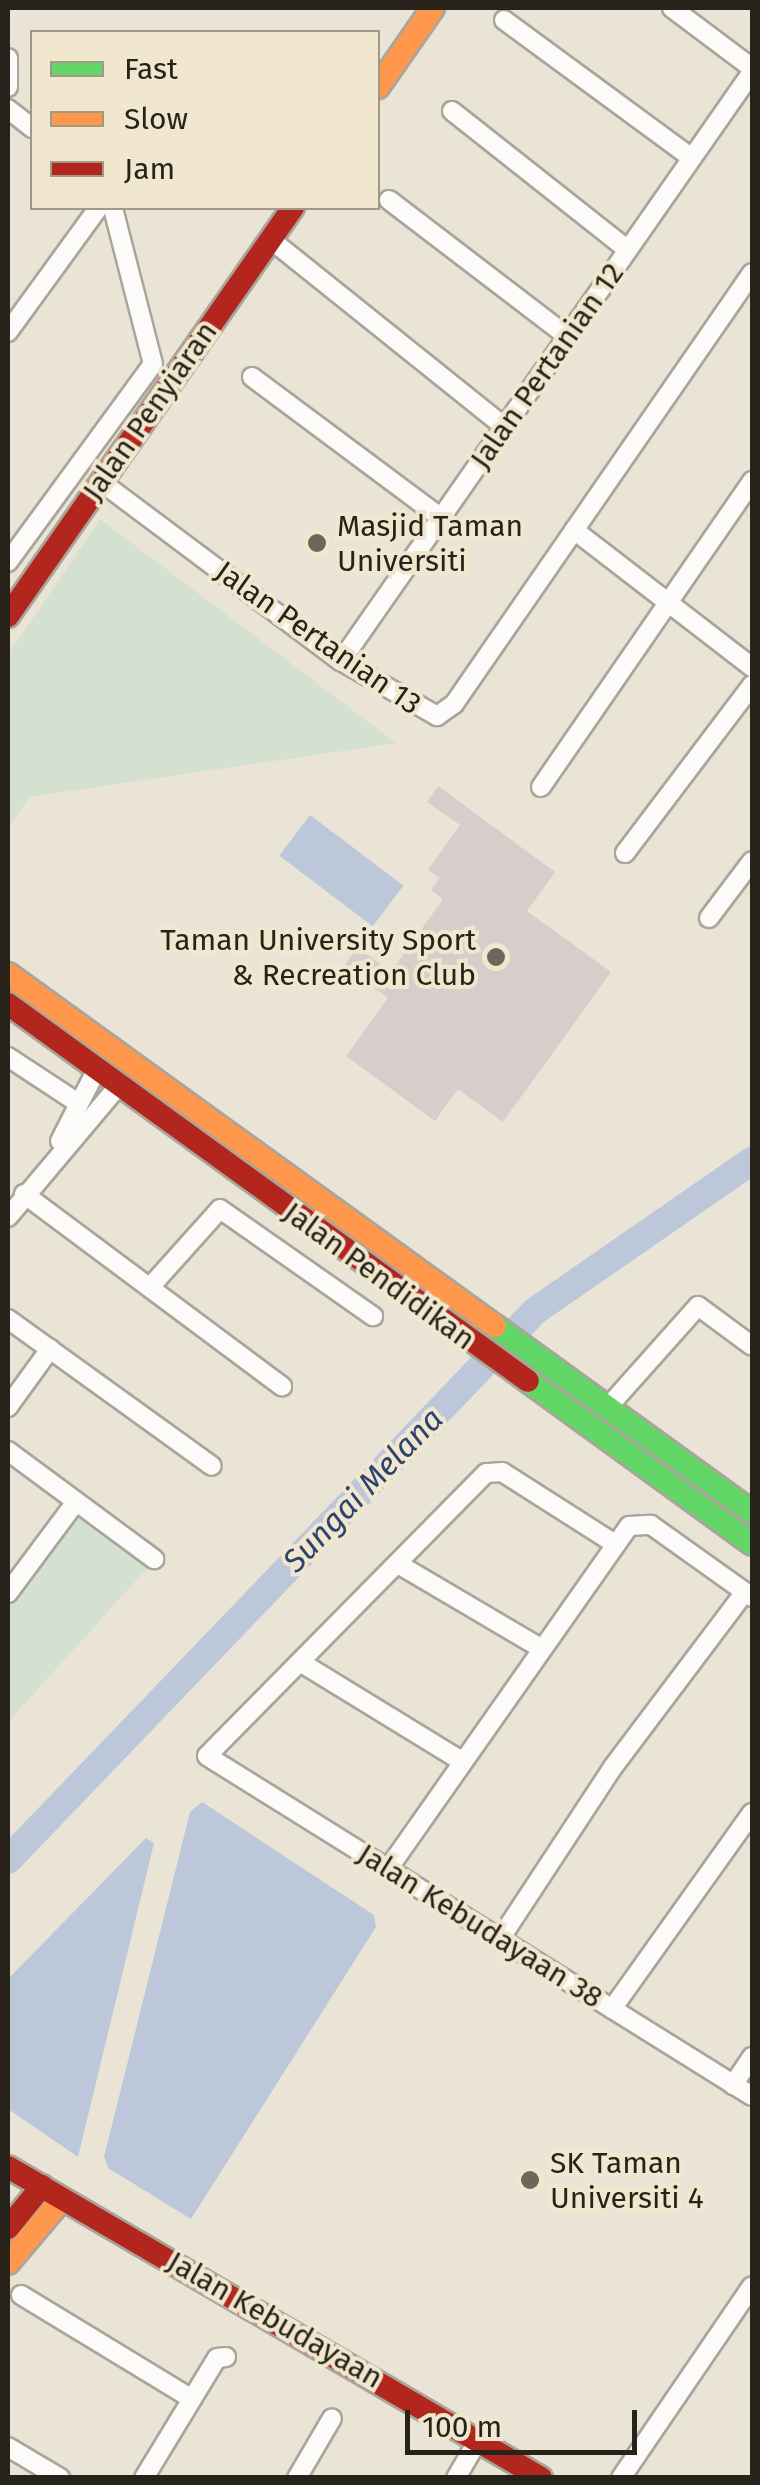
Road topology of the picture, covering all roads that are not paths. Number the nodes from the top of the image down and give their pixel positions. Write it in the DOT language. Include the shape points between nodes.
graph roads {
  1 [pos="433,8"];
  2 [pos="672,8"];
  3 [pos="504,20"];
  4 [pos="8,58"];
  5 [pos="752,70"];
  6 [pos="380,84"];
  7 [pos="8,87"];
  8 [pos="8,109"];
  9 [pos="452,111"];
  10 [pos="30,126"];
  11 [pos="692,158"];
  12 [pos="388,200"];
  13 [pos="97,210"];
  14 [pos="114,210"];
  15 [pos="292,210"];
  16 [pos="270,239"];
  17 [pos="628,250"];
  18 [pos="752,273"];
  19 [pos="8,332"];
  20 [pos="568,337"];
  21 [pos="252,376"];
  22 [pos="504,427"];
  23 [pos="752,481"];
  24 [pos="100,482"];
  25 [pos="441,518"];
  26 [pos="574,530"];
  27 [pos="8,562"];
  28 [pos="670,599"];
  29 [pos="8,613"];
  30 [pos="341,661"];
  31 [pos="752,667"];
  32 [pos="752,685"];
  33 [pos="541,787"];
  34 [pos="625,853"];
  35 [pos="752,861"];
  36 [pos="709,918"];
  37 [pos="8,974"];
  38 [pos="8,1004"];
  39 [pos="8,1057"];
  40 [pos="97,1069"];
  41 [pos="119,1085"];
  42 [pos="78,1102"];
  43 [pos="53,1155"];
  44 [pos="24,1194"];
  45 [pos="8,1217"];
  46 [pos="151,1286"];
  47 [pos="374,1316"];
  48 [pos="8,1319"];
  49 [pos="752,1346"];
  50 [pos="50,1349"];
  51 [pos="282,1386"];
  52 [pos="8,1407"];
  53 [pos="608,1408"];
  54 [pos="8,1451"];
  55 [pos="212,1466"];
  56 [pos="76,1503"];
  57 [pos="752,1512"];
  58 [pos="612,1542"];
  59 [pos="752,1544"];
  60 [pos="154,1559"];
  61 [pos="398,1564"];
  62 [pos="8,1593"];
  63 [pos="749,1595"];
  64 [pos="539,1647"];
  65 [pos="300,1662"];
  66 [pos="460,1760"];
  67 [pos="752,1814"];
  68 [pos="745,1841"];
  69 [pos="388,1869"];
  70 [pos="500,1939"];
  71 [pos="612,2009"];
  72 [pos="752,2057"];
  73 [pos="733,2085"];
  74 [pos="752,2096"];
  75 [pos="8,2167"];
  76 [pos="52,2193"];
  77 [pos="8,2228"];
  78 [pos="8,2263"];
  79 [pos="752,2286"];
  80 [pos="21,2294"];
  81 [pos="224,2356"];
  82 [pos="192,2399"];
  83 [pos="332,2418"];
  84 [pos="478,2440"];
  85 [pos="8,2446"];
  86 [pos="60,2478"];
  87 [pos="144,2478"];
  88 [pos="297,2478"];
  89 [pos="456,2478"];
  90 [pos="541,2478"];
  91 [pos="622,2478"];
  1 -- 6 [label="main road"];
  2 -- 5 [label="street"];
  3 -- 11 [label="street"];
  4 -- 7 [label="street"];
  5 -- 11 [label="street, Jalan Pertanian 12"];
  8 -- 10 [label="street"];
  9 -- 17 [label="street"];
  11 -- 17 [label="street, Jalan Pertanian 12"];
  12 -- 20 [label="street"];
  13 -- 19 [label="street"];
  14 -- 27 [label="street" via="153,364"];
  15 -- 16 [label="main road, Jalan Penyiaran"];
  16 -- 22 [label="street"];
  16 -- 24 [label="main road, Jalan Penyiaran"];
  17 -- 20 [label="street, Jalan Pertanian 12"];
  18 -- 26 [label="street, Jalan Pertanian 13"];
  20 -- 22 [label="street, Jalan Pertanian 12"];
  21 -- 25 [label="street"];
  22 -- 25 [label="street, Jalan Pertanian 12"];
  23 -- 28 [label="street"];
  24 -- 29 [label="main road, Jalan Penyiaran"];
  24 -- 30 [label="street, Jalan Pertanian 13"];
  25 -- 30 [label="street, Jalan Pertanian 12"];
  26 -- 28 [label="street"];
  26 -- 30 [label="street, Jalan Pertanian 13" via="446,713 412,708"];
  28 -- 31 [label="street"];
  28 -- 33 [label="street"];
  32 -- 34 [label="street"];
  35 -- 36 [label="street"];
  37 -- 53 [label="main road, Jalan Pendidikan"];
  38 -- 40 [label="main road, Jalan Pendidikan"];
  39 -- 42 [label="street"];
  40 -- 41 [label="main road, Jalan Pendidikan"];
  40 -- 42 [label="street"];
  41 -- 43 [label="street"];
  41 -- 59 [label="main road, Jalan Pendidikan"];
  42 -- 43 [label="street"];
  43 -- 44 [label="street"];
  44 -- 45 [label="street"];
  44 -- 46 [label="street"];
  46 -- 47 [label="street" via="220,1210"];
  46 -- 51 [label="street"];
  48 -- 50 [label="street"];
  49 -- 53 [label="street" via="698,1306"];
  50 -- 52 [label="street"];
  50 -- 55 [label="street"];
  53 -- 57 [label="main road, Jalan Pendidikan"];
  54 -- 56 [label="street"];
  56 -- 60 [label="street"];
  56 -- 62 [label="street"];
  58 -- 61 [label="street" via="494,1470"];
  58 -- 63 [label="street" via="639,1522"];
  58 -- 64 [label="street"];
  61 -- 64 [label="street"];
  61 -- 65 [label="street"];
  63 -- 70 [label="street" via="614,1767"];
  64 -- 66 [label="street"];
  65 -- 66 [label="street"];
  65 -- 69 [label="street, Jalan Kebudayaan 38" via="207,1756"];
  66 -- 69 [label="street"];
  67 -- 68 [label="street"];
  68 -- 71 [label="street"];
  69 -- 70 [label="street, Jalan Kebudayaan 38"];
  70 -- 71 [label="street, Jalan Kebudayaan 38"];
  71 -- 73 [label="street, Jalan Kebudayaan 38"];
  72 -- 73 [label="street"];
  73 -- 74 [label="street, Jalan Kebudayaan 38"];
  75 -- 76 [label="main road, Jalan Kebudayaan"];
  76 -- 77 [label="main road"];
  76 -- 78 [label="main road"];
  76 -- 84 [label="main road, Jalan Kebudayaan"];
  79 -- 91 [label="street"];
  80 -- 82 [label="street"];
  81 -- 82 [label="street"];
  82 -- 87 [label="street"];
  83 -- 88 [label="street"];
  84 -- 89 [label="street"];
  84 -- 90 [label="main road, Jalan Kebudayaan"];
  85 -- 86 [label="street"];
}
